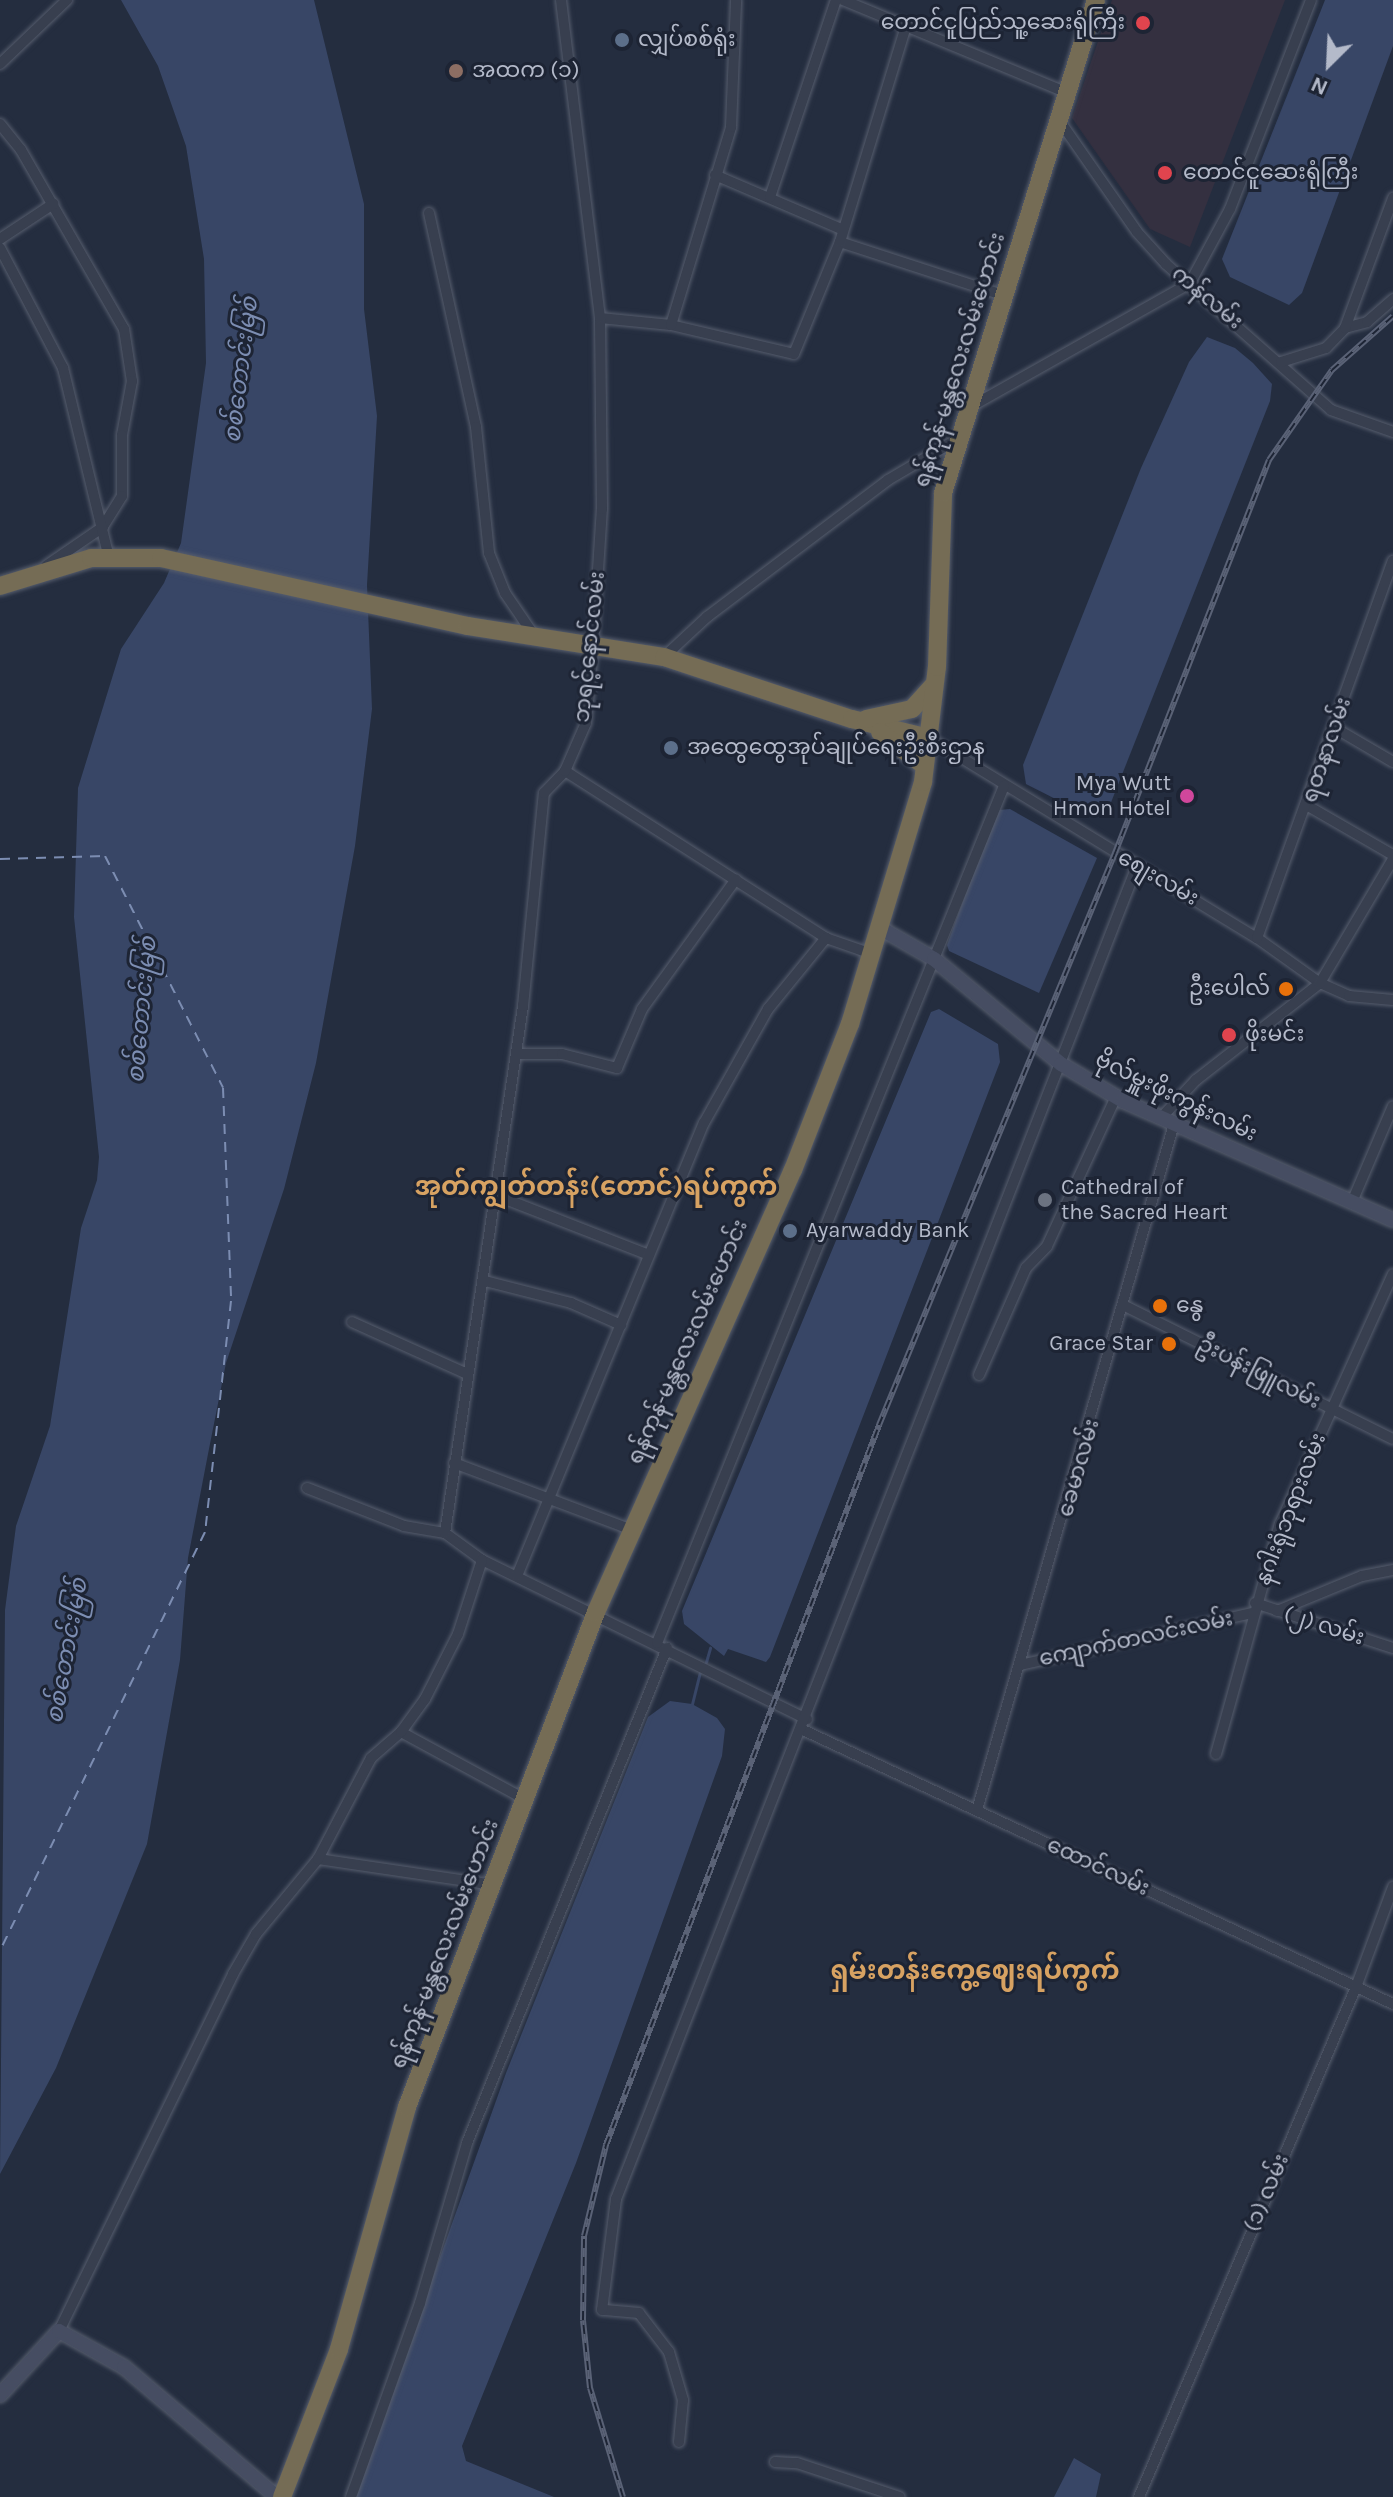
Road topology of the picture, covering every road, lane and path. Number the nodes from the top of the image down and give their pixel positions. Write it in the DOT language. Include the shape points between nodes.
graph roads {
  1 [pos="67,0"];
  2 [pos="561,0"];
  3 [pos="736,0"];
  4 [pos="836,0"];
  5 [pos="843,0"];
  6 [pos="1096,0"];
  7 [pos="1311,0"];
  8 [pos="906,26"];
  9 [pos="0,64"];
  10 [pos="1068,93"];
  11 [pos="1059,120"];
  12 [pos="0,124"];
  13 [pos="715,175"];
  14 [pos="770,197"];
  15 [pos="1393,198"];
  16 [pos="53,204"];
  17 [pos="429,213"];
  18 [pos="841,229"];
  19 [pos="0,239"];
  20 [pos="840,242"];
  21 [pos="0,248"];
  22 [pos="1190,283"];
  23 [pos="1002,295"];
  24 [pos="1393,299"];
  25 [pos="600,318"];
  26 [pos="671,325"];
  27 [pos="1345,328"];
  28 [pos="1281,362"];
  29 [pos="966,409"];
  30 [pos="1393,432"];
  31 [pos="956,440"];
  32 [pos="103,527"];
  33 [pos="109,558"];
  34 [pos="1393,561"];
  35 [pos="38,571"];
  36 [pos="0,586"];
  37 [pos="536,638"];
  38 [pos="593,647"];
  39 [pos="664,657"];
  40 [pos="935,684"];
  41 [pos="852,719"];
  42 [pos="1335,728"];
  43 [pos="929,738"];
  44 [pos="1393,762"];
  45 [pos="925,766"];
  46 [pos="565,771"];
  47 [pos="1004,786"];
  48 [pos="1308,806"];
  49 [pos="1393,857"];
  50 [pos="1137,866"];
  51 [pos="736,879"];
  52 [pos="880,928"];
  53 [pos="826,938"];
  54 [pos="1257,938"];
  55 [pos="872,954"];
  56 [pos="934,959"];
  57 [pos="1320,983"];
  58 [pos="1393,1000"];
  59 [pos="517,1054"];
  60 [pos="1061,1064"];
  61 [pos="1116,1097"];
  62 [pos="1393,1106"];
  63 [pos="1168,1121"];
  64 [pos="495,1195"];
  65 [pos="1352,1202"];
  66 [pos="1393,1220"];
  67 [pos="649,1255"];
  68 [pos="1393,1274"];
  69 [pos="485,1281"];
  70 [pos="1125,1306"];
  71 [pos="352,1322"];
  72 [pos="621,1325"];
  73 [pos="467,1374"];
  74 [pos="979,1375"];
  75 [pos="1330,1408"];
  76 [pos="1393,1439"];
  77 [pos="454,1463"];
  78 [pos="307,1488"];
  79 [pos="548,1496"];
  80 [pos="632,1530"];
  81 [pos="445,1533"];
  82 [pos="482,1560"];
  83 [pos="1393,1570"];
  84 [pos="517,1576"];
  85 [pos="1254,1608"];
  86 [pos="1277,1611"];
  87 [pos="596,1612"];
  88 [pos="662,1646"];
  89 [pos="1393,1648"];
  90 [pos="1020,1665"];
  91 [pos="807,1719"];
  92 [pos="803,1730"];
  93 [pos="401,1732"];
  94 [pos="1216,1754"];
  95 [pos="526,1800"];
  96 [pos="977,1810"];
  97 [pos="318,1859"];
  98 [pos="494,1885"];
  99 [pos="1393,1887"];
  100 [pos="1356,1987"];
  101 [pos="1393,2004"];
  102 [pos="59,2331"];
  103 [pos="0,2395"];
  104 [pos="679,2442"];
  105 [pos="775,2462"];
  106 [pos="280,2497"];
  107 [pos="351,2497"];
  108 [pos="900,2497"];
  109 [pos="1139,2497"];
  1 -- 9 [label="street"];
  2 -- 25 [label="street, ဘုရင့်နောင်လမ်း"];
  3 -- 13 [label="street" via="731,127"];
  4 -- 14 [label="street"];
  5 -- 8 [label="street"];
  6 -- 10 [label="highway, ရန်ကုန်-မန္တလေးလမ်းဟောင်း"];
  7 -- 22 [label="street" via="1230,209"];
  8 -- 10 [label="street"];
  8 -- 18 [label="street"];
  10 -- 11 [label="highway, ရန်ကုန်-မန္တလေးလမ်းဟောင်း"];
  11 -- 22 [label="street, ကန်လမ်း" via="1137,232"];
  11 -- 23 [label="highway, ရန်ကုန်-မန္တလေးလမ်းဟောင်း"];
  12 -- 16 [label="street"];
  13 -- 14 [label="street"];
  13 -- 26 [label="street"];
  14 -- 18 [label="street"];
  15 -- 27 [label="street"];
  16 -- 19 [label="street"];
  16 -- 32 [label="street" via="124,329 132,381 122,435 122,496"];
  17 -- 37 [label="street" via="476,427 489,553 505,593"];
  18 -- 20 [label="street"];
  20 -- 23 [label="street"];
  20 -- 26 [label="street" via="794,354"];
  21 -- 32 [label="street" via="63,368"];
  22 -- 28 [label="street, ကန်လမ်း"];
  22 -- 29 [label="street"];
  23 -- 29 [label="highway, ရန်ကုန်-မန္တလေးလမ်းဟောင်း"];
  24 -- 27 [label="street" via="1367,322"];
  25 -- 26 [label="street"];
  25 -- 38 [label="street, ဘုရင့်နောင်လမ်း" via="602,509"];
  27 -- 28 [label="street" via="1326,348"];
  28 -- 30 [label="street, ကန်လမ်း" via="1331,410"];
  29 -- 31 [label="highway, ရန်ကုန်-မန္တလေးလမ်းဟောင်း"];
  31 -- 39 [label="street" via="888,480 707,617"];
  31 -- 40 [label="highway, ရန်ကုန်-မန္တလေးလမ်းဟောင်း" via="938,535 941,601"];
  32 -- 33 [label="street"];
  32 -- 35 [label="street"];
  33 -- 35 [label="highway"];
  33 -- 37 [label="highway" via="161,558"];
  34 -- 42 [label="street, ရတနာလမ်း"];
  35 -- 36 [label="highway"];
  37 -- 38 [label="highway"];
  38 -- 39 [label="highway"];
  38 -- 46 [label="street, ဘုရင့်နောင်လမ်း" via="586,723"];
  39 -- 41 [label="highway"];
  40 -- 41 [label="highway" via="912,709"];
  40 -- 43 [label="highway, ရန်ကုန်-မန္တလေးလမ်းဟောင်း"];
  41 -- 43 [label="highway"];
  41 -- 45 [label="highway"];
  42 -- 44 [label="street"];
  42 -- 48 [label="street, ရတနာလမ်း"];
  43 -- 45 [label="highway, ရန်ကုန်-မန္တလေးလမ်းဟောင်း"];
  43 -- 47 [label="street, စျေးလမ်း"];
  45 -- 52 [label="highway, ရန်ကုန်-မန္တလေးလမ်းဟောင်း"];
  46 -- 51 [label="street"];
  46 -- 59 [label="street, ဘုရင့်နောင်လမ်း" via="544,793"];
  47 -- 50 [label="street, စျေးလမ်း"];
  47 -- 56 [label="street"];
  48 -- 49 [label="street"];
  48 -- 54 [label="street, ရတနာလမ်း"];
  49 -- 57 [label="street"];
  50 -- 54 [label="street, စျေးလမ်း"];
  50 -- 60 [label="street"];
  51 -- 53 [label="street"];
  51 -- 59 [label="street" via="642,1009 617,1068 562,1054"];
  52 -- 55 [label="highway, ရန်ကုန်-မန္တလေးလမ်းဟောင်း"];
  52 -- 56 [label="street, ဗိုလ်မှူးဖိုးကွန်းလမ်း"];
  53 -- 55 [label="street"];
  53 -- 67 [label="street" via="768,1009 704,1123"];
  54 -- 57 [label="street, စျေးလမ်း"];
  55 -- 80 [label="highway, ရန်ကုန်-မန္တလေးလမ်းဟောင်း" via="831,1081"];
  56 -- 60 [label="street, ဗိုလ်မှူးဖိုးကွန်းလမ်း"];
  56 -- 88 [label="street"];
  57 -- 58 [label="street, စျေးလမ်း" via="1349,996"];
  57 -- 63 [label="street" via="1196,1080"];
  59 -- 64 [label="street, ဘုရင့်နောင်လမ်း"];
  60 -- 61 [label="street, ဗိုလ်မှူးဖိုးကွန်းလမ်း"];
  60 -- 91 [label="street"];
  61 -- 63 [label="street, ဗိုလ်မှူးဖိုးကွန်းလမ်း"];
  61 -- 74 [label="street" via="1047,1246 1019,1281"];
  62 -- 65 [label="street"];
  63 -- 65 [label="street, ဗိုလ်မှူးဖိုးကွန်းလမ်း"];
  63 -- 70 [label="street, ခေမာလမ်း"];
  64 -- 67 [label="street"];
  64 -- 69 [label="street, ဘုရင့်နောင်လမ်း"];
  65 -- 66 [label="street, ဗိုလ်မှူးဖိုးကွန်းလမ်း"];
  67 -- 72 [label="street"];
  68 -- 75 [label="street, နဂါးရုံဘုရားလမ်း"];
  69 -- 72 [label="street" via="571,1303"];
  69 -- 73 [label="street, ဘုရင့်နောင်လမ်း"];
  70 -- 75 [label="street, ဦးပန်းဖြူလမ်း"];
  70 -- 90 [label="street, ခေမာလမ်း"];
  71 -- 73 [label="street"];
  72 -- 79 [label="street"];
  73 -- 77 [label="street, ဘုရင့်နောင်လမ်း"];
  75 -- 76 [label="street, ဦးပန်းဖြူလမ်း"];
  75 -- 85 [label="street, နဂါးရုံဘုရားလမ်း" via="1280,1524"];
  77 -- 79 [label="street"];
  77 -- 81 [label="street, ဘုရင့်နောင်လမ်း"];
  78 -- 81 [label="street" via="404,1526"];
  79 -- 80 [label="street"];
  79 -- 84 [label="street"];
  80 -- 87 [label="highway, ရန်ကုန်-မန္တလေးလမ်းဟောင်း"];
  81 -- 82 [label="street"];
  82 -- 84 [label="street"];
  82 -- 93 [label="street" via="458,1634"];
  83 -- 86 [label="street" via="1362,1576"];
  84 -- 87 [label="street"];
  85 -- 86 [label="street, (၂) လမ်း"];
  85 -- 90 [label="street, ကျောက်တလင်းလမ်း"];
  85 -- 94 [label="street, နဂါးရုံဘုရားလမ်း"];
  86 -- 89 [label="street, (၂) လမ်း"];
  87 -- 88 [label="street"];
  87 -- 95 [label="highway, ရန်ကုန်-မန္တလေးလမ်းဟောင်း"];
  88 -- 91 [label="street"];
  88 -- 107 [label="street" via="467,2143 420,2303"];
  90 -- 96 [label="street, ခေမာလမ်း"];
  91 -- 92 [label="street"];
  92 -- 96 [label="street, ထောင်လမ်း"];
  92 -- 104 [label="street" via="635,2146 608,2232 602,2310 639,2313 669,2352 683,2400"];
  93 -- 95 [label="street"];
  93 -- 97 [label="street" via="371,1758"];
  95 -- 98 [label="highway, ရန်ကုန်-မန္တလေးလမ်းဟောင်း"];
  96 -- 100 [label="street, ထောင်လမ်း"];
  97 -- 98 [label="street"];
  97 -- 102 [label="street" via="256,1934 233,1974"];
  98 -- 106 [label="highway, ရန်ကုန်-မန္တလေးလမ်းဟောင်း" via="407,2107 339,2349"];
  99 -- 100 [label="street, (၁) လမ်း"];
  100 -- 101 [label="street, ထောင်လမ်း"];
  100 -- 109 [label="street, (၁) လမ်း"];
  102 -- 103 [label="street"];
  102 -- 106 [label="street" via="124,2367"];
  105 -- 108 [label="street" via="797,2463"];
}
